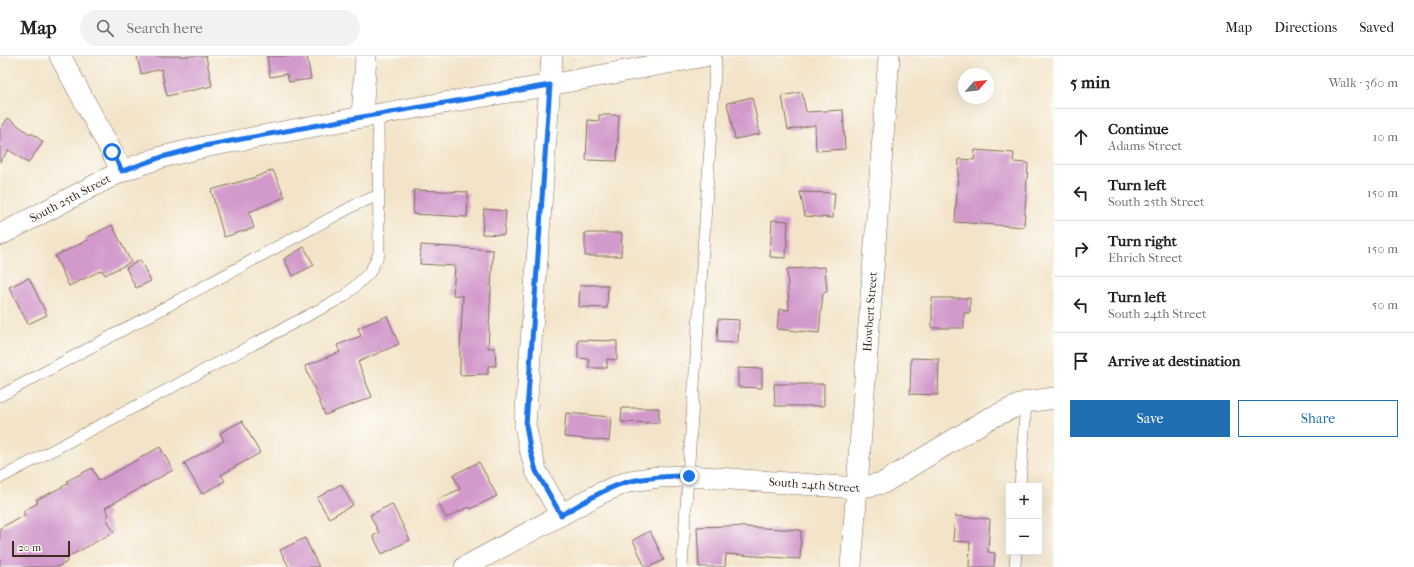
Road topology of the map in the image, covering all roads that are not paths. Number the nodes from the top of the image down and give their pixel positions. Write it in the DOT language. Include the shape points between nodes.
graph roads {
  1 [pos="60,56"];
  2 [pos="366,56"];
  3 [pos="552,56"];
  4 [pos="705,56"];
  5 [pos="716,56"];
  6 [pos="889,56"];
  7 [pos="550,85"];
  8 [pos="370,116"];
  9 [pos="122,171"];
  10 [pos="378,195"];
  11 [pos="0,235"];
  12 [pos="0,396"];
  13 [pos="1054,398"];
  14 [pos="1026,402"];
  15 [pos="689,476"];
  16 [pos="0,478"];
  17 [pos="1020,483"];
  18 [pos="857,488"];
  19 [pos="561,515"];
  20 [pos="1016,555"];
  21 [pos="464,567"];
  22 [pos="682,567"];
  23 [pos="851,567"];
  24 [pos="1014,567"];
  1 -- 9 [label="street"];
  2 -- 8 [label="street"];
  3 -- 7 [label="street"];
  4 -- 7 [label="street, South 25th Street"];
  5 -- 15 [label="lane"];
  6 -- 18 [label="street, Howbert Street"];
  7 -- 8 [label="street, South 25th Street"];
  7 -- 19 [label="street" via="526,425 536,471"];
  8 -- 9 [label="street, South 25th Street" via="204,146"];
  8 -- 10 [label="lane"];
  9 -- 11 [label="street, South 25th Street"];
  10 -- 12 [label="lane"];
  10 -- 16 [label="lane" via="379,254 370,272 345,296"];
  13 -- 14 [label="street, South 24th Street"];
  14 -- 17 [label="lane"];
  14 -- 18 [label="street, South 24th Street" via="988,419 883,483"];
  15 -- 18 [label="street, South 24th Street"];
  15 -- 19 [label="street, South 24th Street" via="659,477 630,482 603,492"];
  15 -- 22 [label="lane"];
  18 -- 23 [label="street, Howbert Street"];
  19 -- 21 [label="street, South 24th Street"];
  20 -- 24 [label="lane"];
}
